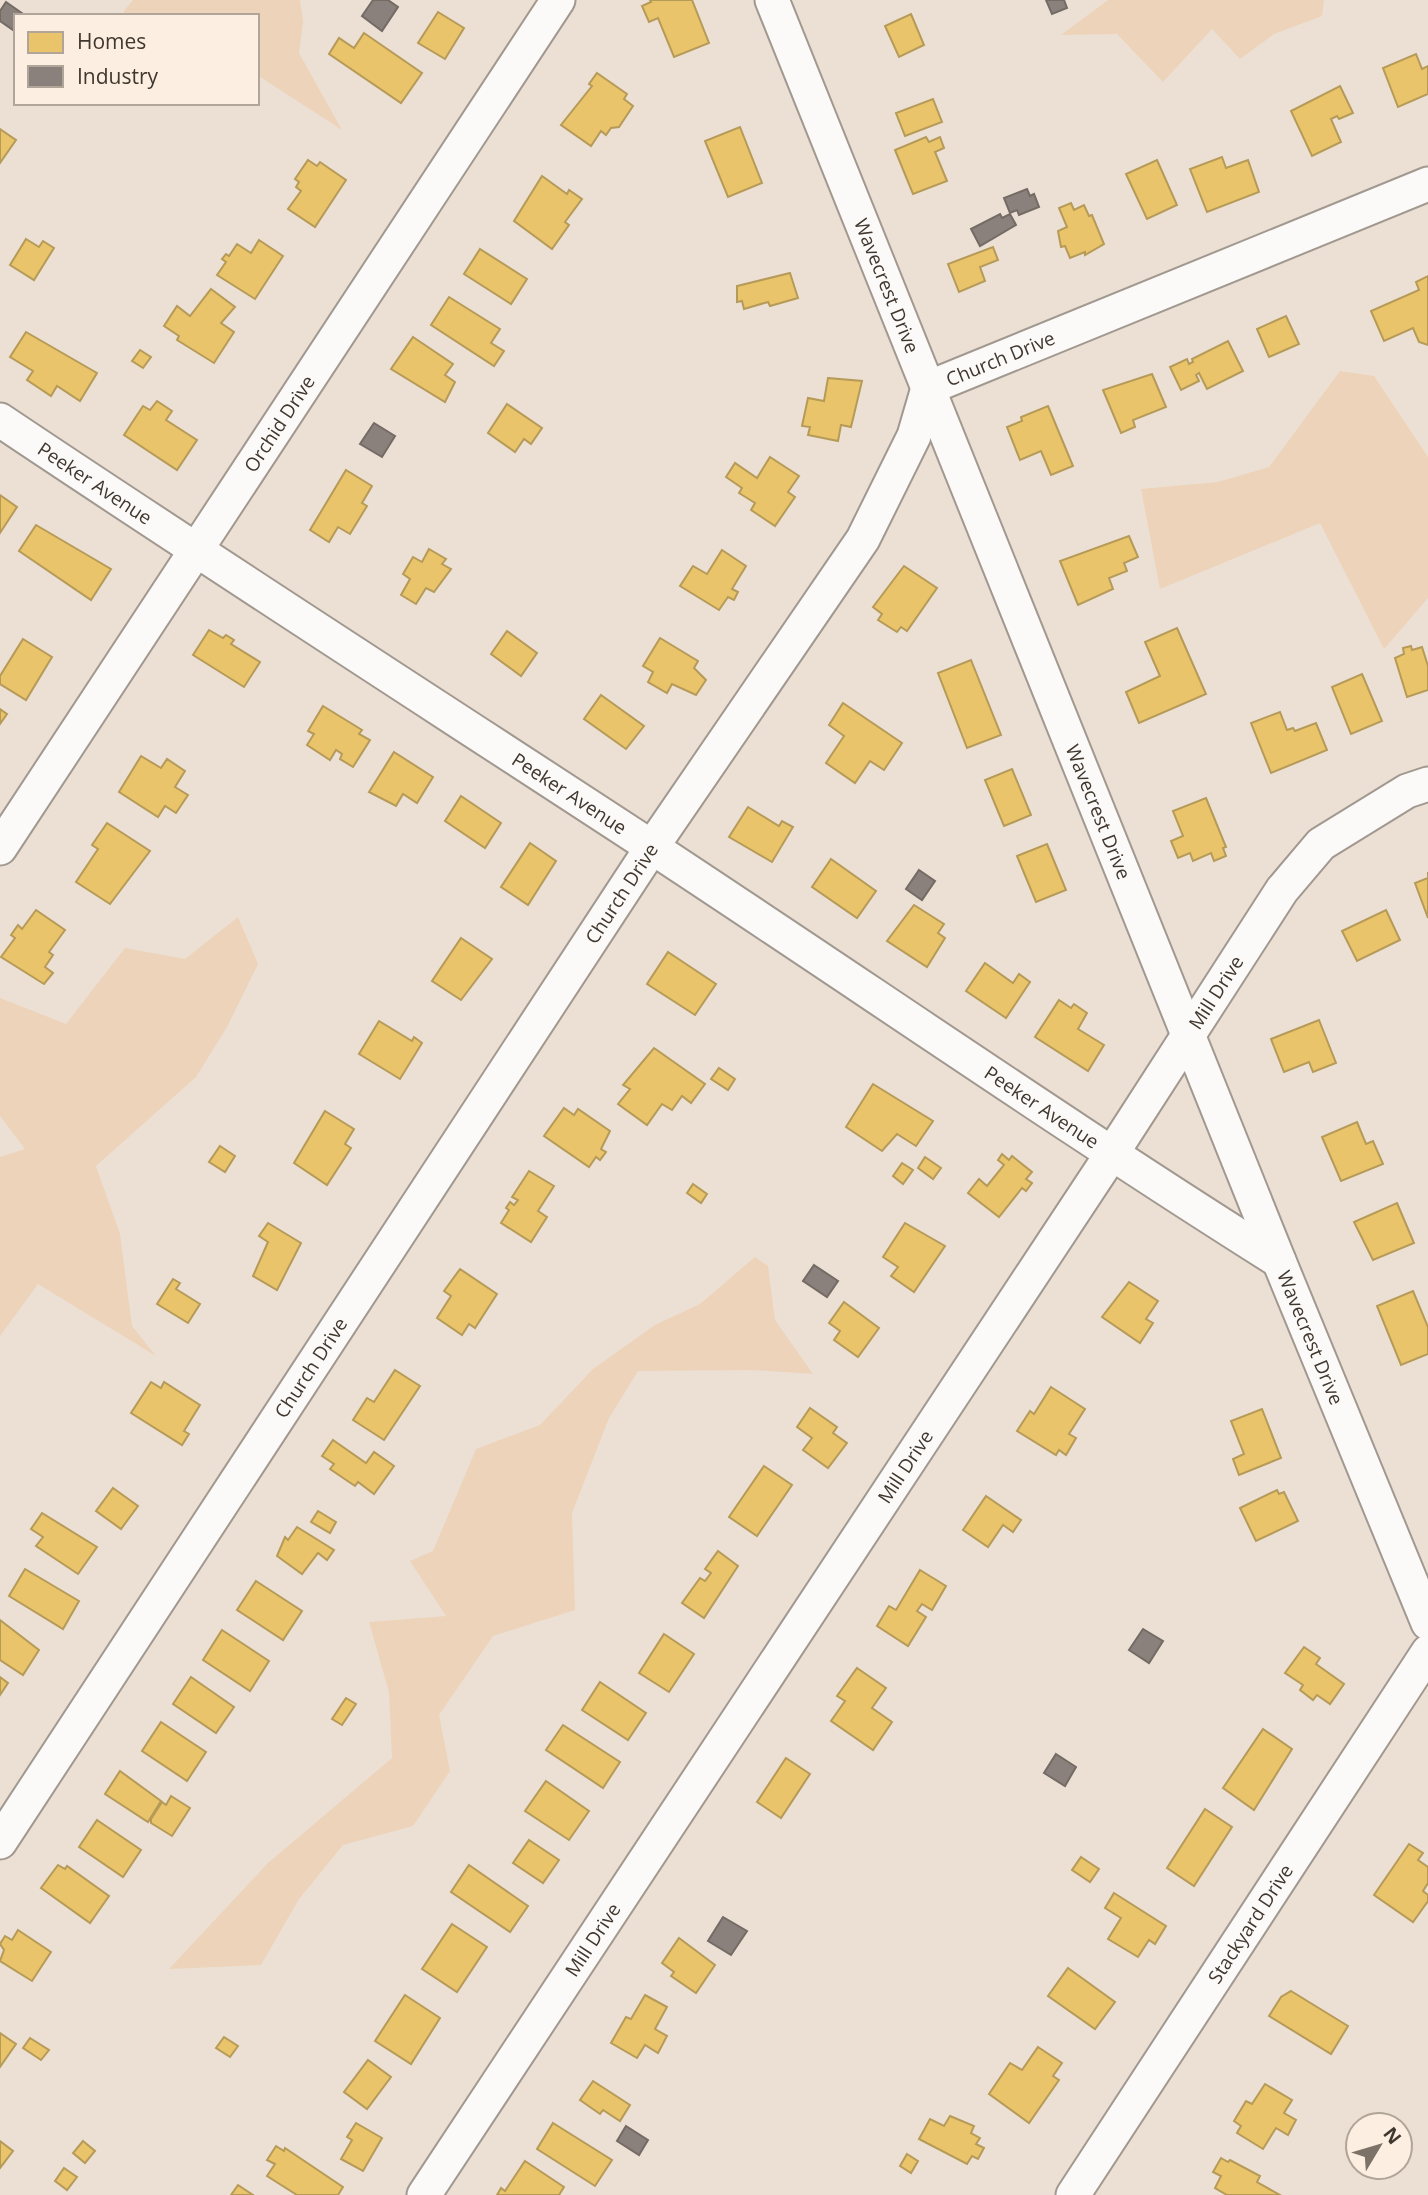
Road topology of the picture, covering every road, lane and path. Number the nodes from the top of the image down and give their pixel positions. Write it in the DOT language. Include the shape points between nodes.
graph roads {
  1 [pos="558,0"];
  2 [pos="772,0"];
  3 [pos="1428,184"];
  4 [pos="928,388"];
  5 [pos="0,420"];
  6 [pos="196,552"];
  7 [pos="1428,784"];
  8 [pos="652,847"];
  9 [pos="0,848"];
  10 [pos="1189,1032"];
  11 [pos="1111,1155"];
  12 [pos="1279,1261"];
  13 [pos="1428,1623"];
  14 [pos="1428,1652"];
  15 [pos="0,1842"];
  16 [pos="424,2195"];
  17 [pos="1073,2195"];
  1 -- 6 [label="street, Orchid Drive"];
  2 -- 4 [label="street, Wavecrest Drive"];
  3 -- 4 [label="street, Church Drive"];
  4 -- 8 [label="street, Church Drive" via="914,436 863,539"];
  4 -- 10 [label="street, Wavecrest Drive"];
  5 -- 6 [label="street, Peeker Avenue"];
  6 -- 8 [label="street, Peeker Avenue"];
  6 -- 9 [label="street, Orchid Drive"];
  7 -- 10 [label="street, Mill Drive" via="1407,791 1321,844 1282,890"];
  8 -- 11 [label="street, Peeker Avenue"];
  8 -- 15 [label="street, Church Drive"];
  10 -- 11 [label="street, Mill Drive"];
  10 -- 12 [label="street, Wavecrest Drive"];
  11 -- 12 [label="street, Peeker Avenue"];
  11 -- 16 [label="street, Mill Drive"];
  12 -- 13 [label="street, Wavecrest Drive"];
  14 -- 17 [label="street, Stackyard Drive"];
}
